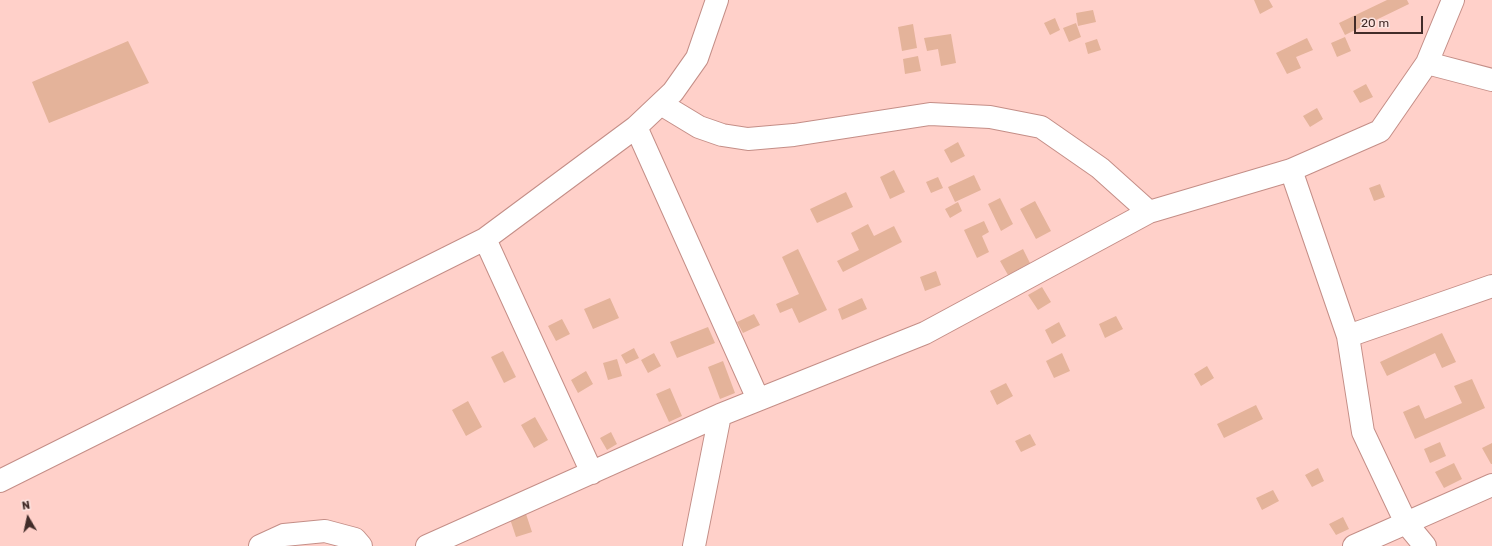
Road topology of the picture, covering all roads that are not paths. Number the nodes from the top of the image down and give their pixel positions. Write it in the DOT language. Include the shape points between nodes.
graph roads {
  1 [pos="717,0"];
  2 [pos="1453,0"];
  3 [pos="1426,63"];
  4 [pos="1492,80"];
  5 [pos="661,104"];
  6 [pos="636,127"];
  7 [pos="1291,170"];
  8 [pos="1149,212"];
  9 [pos="485,239"];
  10 [pos="1492,286"];
  11 [pos="1348,336"];
  12 [pos="758,399"];
  13 [pos="720,415"];
  14 [pos="592,473"];
  15 [pos="0,481"];
  16 [pos="1492,485"];
  17 [pos="1406,523"];
  18 [pos="260,546"];
  19 [pos="361,546"];
  20 [pos="427,546"];
  21 [pos="694,546"];
  22 [pos="1354,546"];
  23 [pos="1425,546"];
  1 -- 5 [label="street" via="697,58 673,92"];
  2 -- 3 [label="street"];
  3 -- 4 [label="street"];
  3 -- 7 [label="street" via="1380,131"];
  5 -- 6 [label="street"];
  5 -- 8 [label="street" via="699,127 722,135 748,139 794,135 930,114 990,117 1041,127 1100,168"];
  6 -- 9 [label="street"];
  6 -- 12 [label="street"];
  7 -- 8 [label="street"];
  7 -- 11 [label="street"];
  8 -- 12 [label="street" via="925,333"];
  9 -- 14 [label="street"];
  9 -- 15 [label="street"];
  10 -- 11 [label="street"];
  11 -- 17 [label="street" via="1363,432"];
  12 -- 13 [label="street"];
  13 -- 14 [label="street"];
  13 -- 21 [label="street"];
  14 -- 20 [label="street"];
  16 -- 17 [label="street"];
  17 -- 22 [label="street"];
  17 -- 23 [label="street"];
  18 -- 19 [label="street" via="284,535 324,531 355,539"];
}
